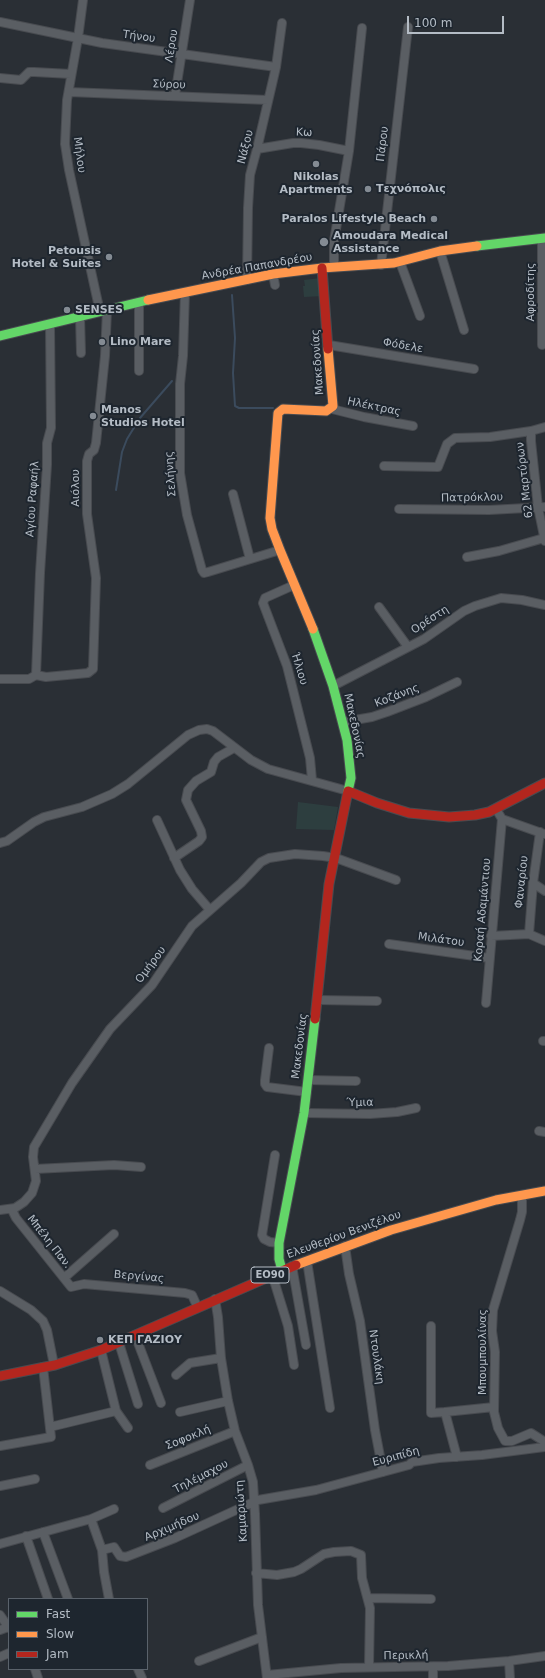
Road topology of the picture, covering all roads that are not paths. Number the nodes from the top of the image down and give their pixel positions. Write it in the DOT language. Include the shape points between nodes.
graph roads {
  1 [pos="83,0"];
  2 [pos="190,0"];
  3 [pos="0,22"];
  4 [pos="282,23"];
  5 [pos="408,27"];
  6 [pos="362,28"];
  7 [pos="78,38"];
  8 [pos="182,54"];
  9 [pos="276,67"];
  10 [pos="71,74"];
  11 [pos="0,78"];
  12 [pos="69,92"];
  13 [pos="175,96"];
  14 [pos="268,100"];
  15 [pos="258,150"];
  16 [pos="349,151"];
  17 [pos="544,238"];
  18 [pos="440,251"];
  19 [pos="400,262"];
  20 [pos="381,265"];
  21 [pos="334,267"];
  22 [pos="322,268"];
  23 [pos="273,274"];
  24 [pos="247,280"];
  25 [pos="275,286"];
  26 [pos="185,292"];
  27 [pos="139,302"];
  28 [pos="104,311"];
  29 [pos="420,316"];
  30 [pos="80,317"];
  31 [pos="50,325"];
  32 [pos="464,330"];
  33 [pos="0,336"];
  34 [pos="329,345"];
  35 [pos="542,345"];
  36 [pos="81,352"];
  37 [pos="474,369"];
  38 [pos="139,370"];
  39 [pos="332,409"];
  40 [pos="413,426"];
  41 [pos="545,427"];
  42 [pos="531,431"];
  43 [pos="384,466"];
  44 [pos="233,494"];
  45 [pos="542,507"];
  46 [pos="399,509"];
  47 [pos="545,540"];
  48 [pos="280,550"];
  49 [pos="467,556"];
  50 [pos="250,559"];
  51 [pos="294,585"];
  52 [pos="545,605"];
  53 [pos="379,607"];
  54 [pos="408,647"];
  55 [pos="36,675"];
  56 [pos="0,679"];
  57 [pos="457,682"];
  58 [pos="333,686"];
  59 [pos="343,722"];
  60 [pos="234,748"];
  61 [pos="312,780"];
  62 [pos="545,782"];
  63 [pos="348,791"];
  64 [pos="496,809"];
  65 [pos="502,819"];
  66 [pos="157,820"];
  67 [pos="543,833"];
  68 [pos="0,843"];
  69 [pos="174,858"];
  70 [pos="333,858"];
  71 [pos="396,880"];
  72 [pos="533,883"];
  73 [pos="545,891"];
  74 [pos="210,910"];
  75 [pos="529,934"];
  76 [pos="492,936"];
  77 [pos="545,941"];
  78 [pos="389,944"];
  79 [pos="489,958"];
  80 [pos="318,1000"];
  81 [pos="377,1001"];
  82 [pos="486,1003"];
  83 [pos="269,1048"];
  84 [pos="308,1080"];
  85 [pos="356,1081"];
  86 [pos="307,1092"];
  87 [pos="416,1108"];
  88 [pos="304,1113"];
  89 [pos="275,1155"];
  90 [pos="141,1166"];
  91 [pos="35,1169"];
  92 [pos="545,1191"];
  93 [pos="522,1195"];
  94 [pos="0,1210"];
  95 [pos="12,1210"];
  96 [pos="114,1234"];
  97 [pos="279,1243"];
  98 [pos="345,1246"];
  99 [pos="307,1261"];
  100 [pos="292,1266"];
  101 [pos="282,1270"];
  102 [pos="272,1274"];
  103 [pos="64,1278"];
  104 [pos="72,1287"];
  105 [pos="0,1291"];
  106 [pos="215,1299"];
  107 [pos="197,1306"];
  108 [pos="431,1326"];
  109 [pos="135,1336"];
  110 [pos="119,1343"];
  111 [pos="306,1345"];
  112 [pos="101,1350"];
  113 [pos="221,1358"];
  114 [pos="294,1364"];
  115 [pos="54,1365"];
  116 [pos="43,1367"];
  117 [pos="176,1375"];
  118 [pos="0,1376"];
  119 [pos="228,1401"];
  120 [pos="161,1403"];
  121 [pos="138,1404"];
  122 [pos="494,1407"];
  123 [pos="330,1408"];
  124 [pos="116,1411"];
  125 [pos="180,1412"];
  126 [pos="445,1412"];
  127 [pos="50,1427"];
  128 [pos="128,1428"];
  129 [pos="235,1432"];
  130 [pos="545,1442"];
  131 [pos="0,1446"];
  132 [pos="545,1447"];
  133 [pos="457,1458"];
  134 [pos="150,1465"];
  135 [pos="248,1465"];
  136 [pos="383,1472"];
  137 [pos="35,1479"];
  138 [pos="0,1486"];
  139 [pos="254,1501"];
  140 [pos="163,1508"];
  141 [pos="114,1509"];
  142 [pos="91,1519"];
  143 [pos="43,1532"];
  144 [pos="26,1536"];
  145 [pos="0,1544"];
  146 [pos="102,1550"];
  147 [pos="256,1573"];
  148 [pos="48,1598"];
  149 [pos="68,1598"];
  150 [pos="109,1598"];
  151 [pos="368,1598"];
  152 [pos="431,1599"];
  153 [pos="0,1615"];
  154 [pos="6,1628"];
  155 [pos="262,1637"];
  156 [pos="545,1656"];
  157 [pos="199,1661"];
  158 [pos="509,1661"];
  159 [pos="369,1667"];
  160 [pos="433,1667"];
  161 [pos="267,1676"];
  162 [pos="433,1678"];
  163 [pos="510,1678"];
  1 -- 7 [label="street, Μήλου"];
  2 -- 8 [label="street, Λέρου"];
  3 -- 7 [label="street, Τήνου"];
  4 -- 9 [label="street, Νάξου"];
  5 -- 20 [label="street, Πάρου"];
  6 -- 16 [label="street"];
  7 -- 8 [label="street, Τήνου"];
  7 -- 10 [label="street, Μήλου"];
  8 -- 9 [label="street, Τήνου"];
  8 -- 13 [label="street, Λέρου"];
  9 -- 14 [label="street, Νάξου"];
  10 -- 11 [label="street" via="29,72 21,80"];
  10 -- 12 [label="street, Μήλου"];
  12 -- 13 [label="street, Σύρου"];
  12 -- 28 [label="street, Μήλου" via="65,121 69,170"];
  13 -- 14 [label="street, Σύρου"];
  14 -- 15 [label="street, Νάξου"];
  15 -- 16 [label="street, Κω" via="297,143"];
  15 -- 24 [label="street, Νάξου" via="249,182"];
  16 -- 21 [label="street" via="336,226"];
  17 -- 18 [label="street, Ανδρέα Παπανδρέου"];
  17 -- 35 [label="street, Αφροδίτης"];
  18 -- 19 [label="street, Ανδρέα Παπανδρέου"];
  18 -- 32 [label="street"];
  19 -- 20 [label="street, Ανδρέα Παπανδρέου"];
  19 -- 29 [label="street"];
  20 -- 21 [label="street, Ανδρέα Παπανδρέου"];
  21 -- 22 [label="street, Ανδρέα Παπανδρέου"];
  22 -- 23 [label="street, Ανδρέα Παπανδρέου"];
  22 -- 34 [label="street, Μακεδονίας"];
  23 -- 24 [label="street, Ανδρέα Παπανδρέου"];
  23 -- 25 [label="street"];
  24 -- 26 [label="street, Ανδρέα Παπανδρέου"];
  26 -- 27 [label="street, Ανδρέα Παπανδρέου"];
  26 -- 50 [label="street, Σελήνης" via="180,384 180,473 187,515 204,573"];
  27 -- 28 [label="street, Ανδρέα Παπανδρέου"];
  27 -- 38 [label="street"];
  28 -- 30 [label="street, Ανδρέα Παπανδρέου"];
  28 -- 55 [label="street, Αιόλου" via="105,356 96,447 87,461 87,514 96,578 93,669 88,673 46,678"];
  30 -- 31 [label="street, Ανδρέα Παπανδρέου"];
  30 -- 36 [label="street"];
  31 -- 33 [label="street, Ανδρέα Παπανδρέου"];
  31 -- 55 [label="street, Αγίου Ραφαήλ" via="51,428 47,443"];
  34 -- 37 [label="street, Φόδελε"];
  34 -- 39 [label="street, Μακεδονίας"];
  39 -- 40 [label="street, Ηλέκτρας"];
  39 -- 48 [label="street, Μακεδονίας" via="288,409 278,413 270,518"];
  41 -- 42 [label="street, 62 Μαρτύρων"];
  42 -- 43 [label="street" via="490,437 455,438 448,444 438,467"];
  42 -- 45 [label="street, 62 Μαρτύρων" via="532,458"];
  44 -- 50 [label="street"];
  45 -- 46 [label="street, Πατρόκλου" via="489,510"];
  45 -- 47 [label="street, 62 Μαρτύρων"];
  47 -- 49 [label="street"];
  48 -- 50 [label="street, Σελήνης"];
  48 -- 51 [label="street, Μακεδονίας"];
  51 -- 58 [label="street, Μακεδονίας" via="318,641"];
  51 -- 61 [label="street, Ήλιου" via="265,598 263,604 287,666 310,758"];
  52 -- 54 [label="street, Ορέστη" via="512,598 490,601 464,611 432,634"];
  53 -- 54 [label="street"];
  54 -- 58 [label="street, Ορέστη"];
  55 -- 56 [label="street" via="29,679"];
  57 -- 59 [label="street, Κοζάνης" via="387,712"];
  58 -- 59 [label="street, Μακεδονίας"];
  59 -- 63 [label="street, Μακεδονίας" via="350,764 351,778"];
  60 -- 61 [label="street" via="268,769"];
  60 -- 68 [label="street" via="214,731 196,731 112,794 86,805 44,817"];
  60 -- 69 [label="street" via="218,757 211,772 196,781 188,790 186,800 202,837"];
  61 -- 63 [label="street"];
  62 -- 64 [label="street"];
  63 -- 64 [label="street" via="396,810 419,815 466,816"];
  63 -- 70 [label="street, Μακεδονίας"];
  64 -- 65 [label="street"];
  65 -- 67 [label="street"];
  65 -- 76 [label="street, Κοραή Αδαμάντιου"];
  66 -- 69 [label="street"];
  67 -- 72 [label="street, Φαναρίου"];
  69 -- 74 [label="street" via="186,881"];
  70 -- 71 [label="street, Ομήρου"];
  70 -- 74 [label="street, Ομήρου" via="300,854 266,859"];
  70 -- 80 [label="street, Μακεδονίας" via="325,909"];
  72 -- 73 [label="street"];
  72 -- 75 [label="street, Φαναρίου"];
  74 -- 91 [label="street, Ομήρου" via="188,931 158,976 114,1024 72,1083 34,1147 32,1157"];
  75 -- 76 [label="street"];
  75 -- 77 [label="street"];
  76 -- 79 [label="street, Κοραή Αδαμάντιου"];
  78 -- 79 [label="street, Μιλάτου"];
  79 -- 82 [label="street, Κοραή Αδαμάντιου"];
  80 -- 81 [label="street"];
  80 -- 84 [label="street, Μακεδονίας"];
  83 -- 86 [label="street" via="265,1080 267,1087"];
  84 -- 85 [label="street"];
  84 -- 86 [label="street, Μακεδονίας"];
  86 -- 88 [label="street, Μακεδονίας"];
  87 -- 88 [label="street, Ύμια" via="380,1114"];
  88 -- 97 [label="street, Μακεδονίας"];
  89 -- 97 [label="street" via="262,1235 270,1242"];
  90 -- 91 [label="street"];
  91 -- 95 [label="street, Ομήρου" via="36,1185 32,1193"];
  92 -- 93 [label="street, Ελευθερίου Βενιζέλου / ΕΟ90"];
  93 -- 98 [label="street, Ελευθερίου Βενιζέλου / ΕΟ90" via="425,1219"];
  93 -- 122 [label="street, Μπουμπουλίνας" via="520,1220 493,1310"];
  94 -- 95 [label="street"];
  95 -- 103 [label="street, Μπέλη Παν."];
  96 -- 103 [label="street"];
  97 -- 101 [label="street, Μακεδονίας"];
  98 -- 99 [label="street, Ελευθερίου Βενιζέλου / ΕΟ90"];
  98 -- 136 [label="street, Ντουλάκη" via="348,1274 360,1321"];
  99 -- 100 [label="street, Ελευθερίου Βενιζέλου / ΕΟ90"];
  99 -- 123 [label="street"];
  100 -- 101 [label="street, Ελευθερίου Βενιζέλου / ΕΟ90"];
  100 -- 111 [label="street"];
  101 -- 102 [label="street, Ελευθερίου Βενιζέλου / ΕΟ90"];
  102 -- 106 [label="street, Ελευθερίου Βενιζέλου / ΕΟ90"];
  102 -- 114 [label="street" via="288,1326"];
  103 -- 104 [label="street, Μπέλη Παν."];
  104 -- 107 [label="street, Βεργίνας" via="90,1284 185,1293 192,1295"];
  105 -- 115 [label="street" via="31,1310 43,1321"];
  106 -- 107 [label="street, Ελευθερίου Βενιζέλου / ΕΟ90"];
  106 -- 113 [label="street, Καμαριώτη"];
  107 -- 109 [label="street, Ελευθερίου Βενιζέλου / ΕΟ90"];
  108 -- 126 [label="street" via="431,1413"];
  109 -- 110 [label="street, Ελευθερίου Βενιζέλου / ΕΟ90"];
  109 -- 120 [label="street"];
  110 -- 112 [label="street, Ελευθερίου Βενιζέλου / ΕΟ90"];
  110 -- 121 [label="street"];
  112 -- 115 [label="street, Ελευθερίου Βενιζέλου / ΕΟ90"];
  112 -- 124 [label="street"];
  113 -- 117 [label="street" via="190,1363"];
  113 -- 119 [label="street, Καμαριώτη"];
  115 -- 116 [label="street, Ελευθερίου Βενιζέλου / ΕΟ90"];
  116 -- 118 [label="street, Ελευθερίου Βενιζέλου / ΕΟ90"];
  116 -- 127 [label="street"];
  119 -- 125 [label="street"];
  119 -- 129 [label="street, Καμαριώτη"];
  122 -- 126 [label="street"];
  122 -- 130 [label="street, Μπουμπουλίνας" via="498,1428 505,1442 512,1442 531,1433"];
  124 -- 127 [label="street"];
  124 -- 128 [label="street"];
  126 -- 133 [label="street"];
  127 -- 131 [label="street" via="51,1437"];
  129 -- 134 [label="street, Σοφοκλή"];
  129 -- 135 [label="street, Καμαριώτη"];
  132 -- 133 [label="street, Ευριπίδη"];
  133 -- 136 [label="street, Ευριπίδη" via="412,1462"];
  135 -- 139 [label="street, Καμαριώτη"];
  135 -- 140 [label="street, Τηλέμαχου"];
  136 -- 139 [label="street, Ευριπίδη" via="310,1492"];
  137 -- 138 [label="street"];
  139 -- 146 [label="street, Αρχιμήδου" via="126,1558 120,1556 114,1547"];
  139 -- 147 [label="street, Καμαριώτη"];
  141 -- 142 [label="street"];
  142 -- 143 [label="street"];
  142 -- 146 [label="street"];
  143 -- 144 [label="street"];
  143 -- 149 [label="street"];
  144 -- 145 [label="street"];
  144 -- 148 [label="street"];
  146 -- 150 [label="street"];
  147 -- 151 [label="street" via="278,1575 294,1572 324,1554 351,1551 361,1555 362,1578"];
  147 -- 155 [label="street, Καμαριώτη"];
  151 -- 152 [label="street"];
  151 -- 159 [label="street"];
  153 -- 154 [label="street"];
  155 -- 157 [label="street"];
  155 -- 161 [label="street, Καμαριώτη"];
  156 -- 158 [label="street, Περικλή"];
  158 -- 160 [label="street, Περικλή"];
  158 -- 163 [label="street"];
  159 -- 160 [label="street, Περικλή"];
  159 -- 161 [label="street, Περικλή"];
  160 -- 162 [label="street"];
}
